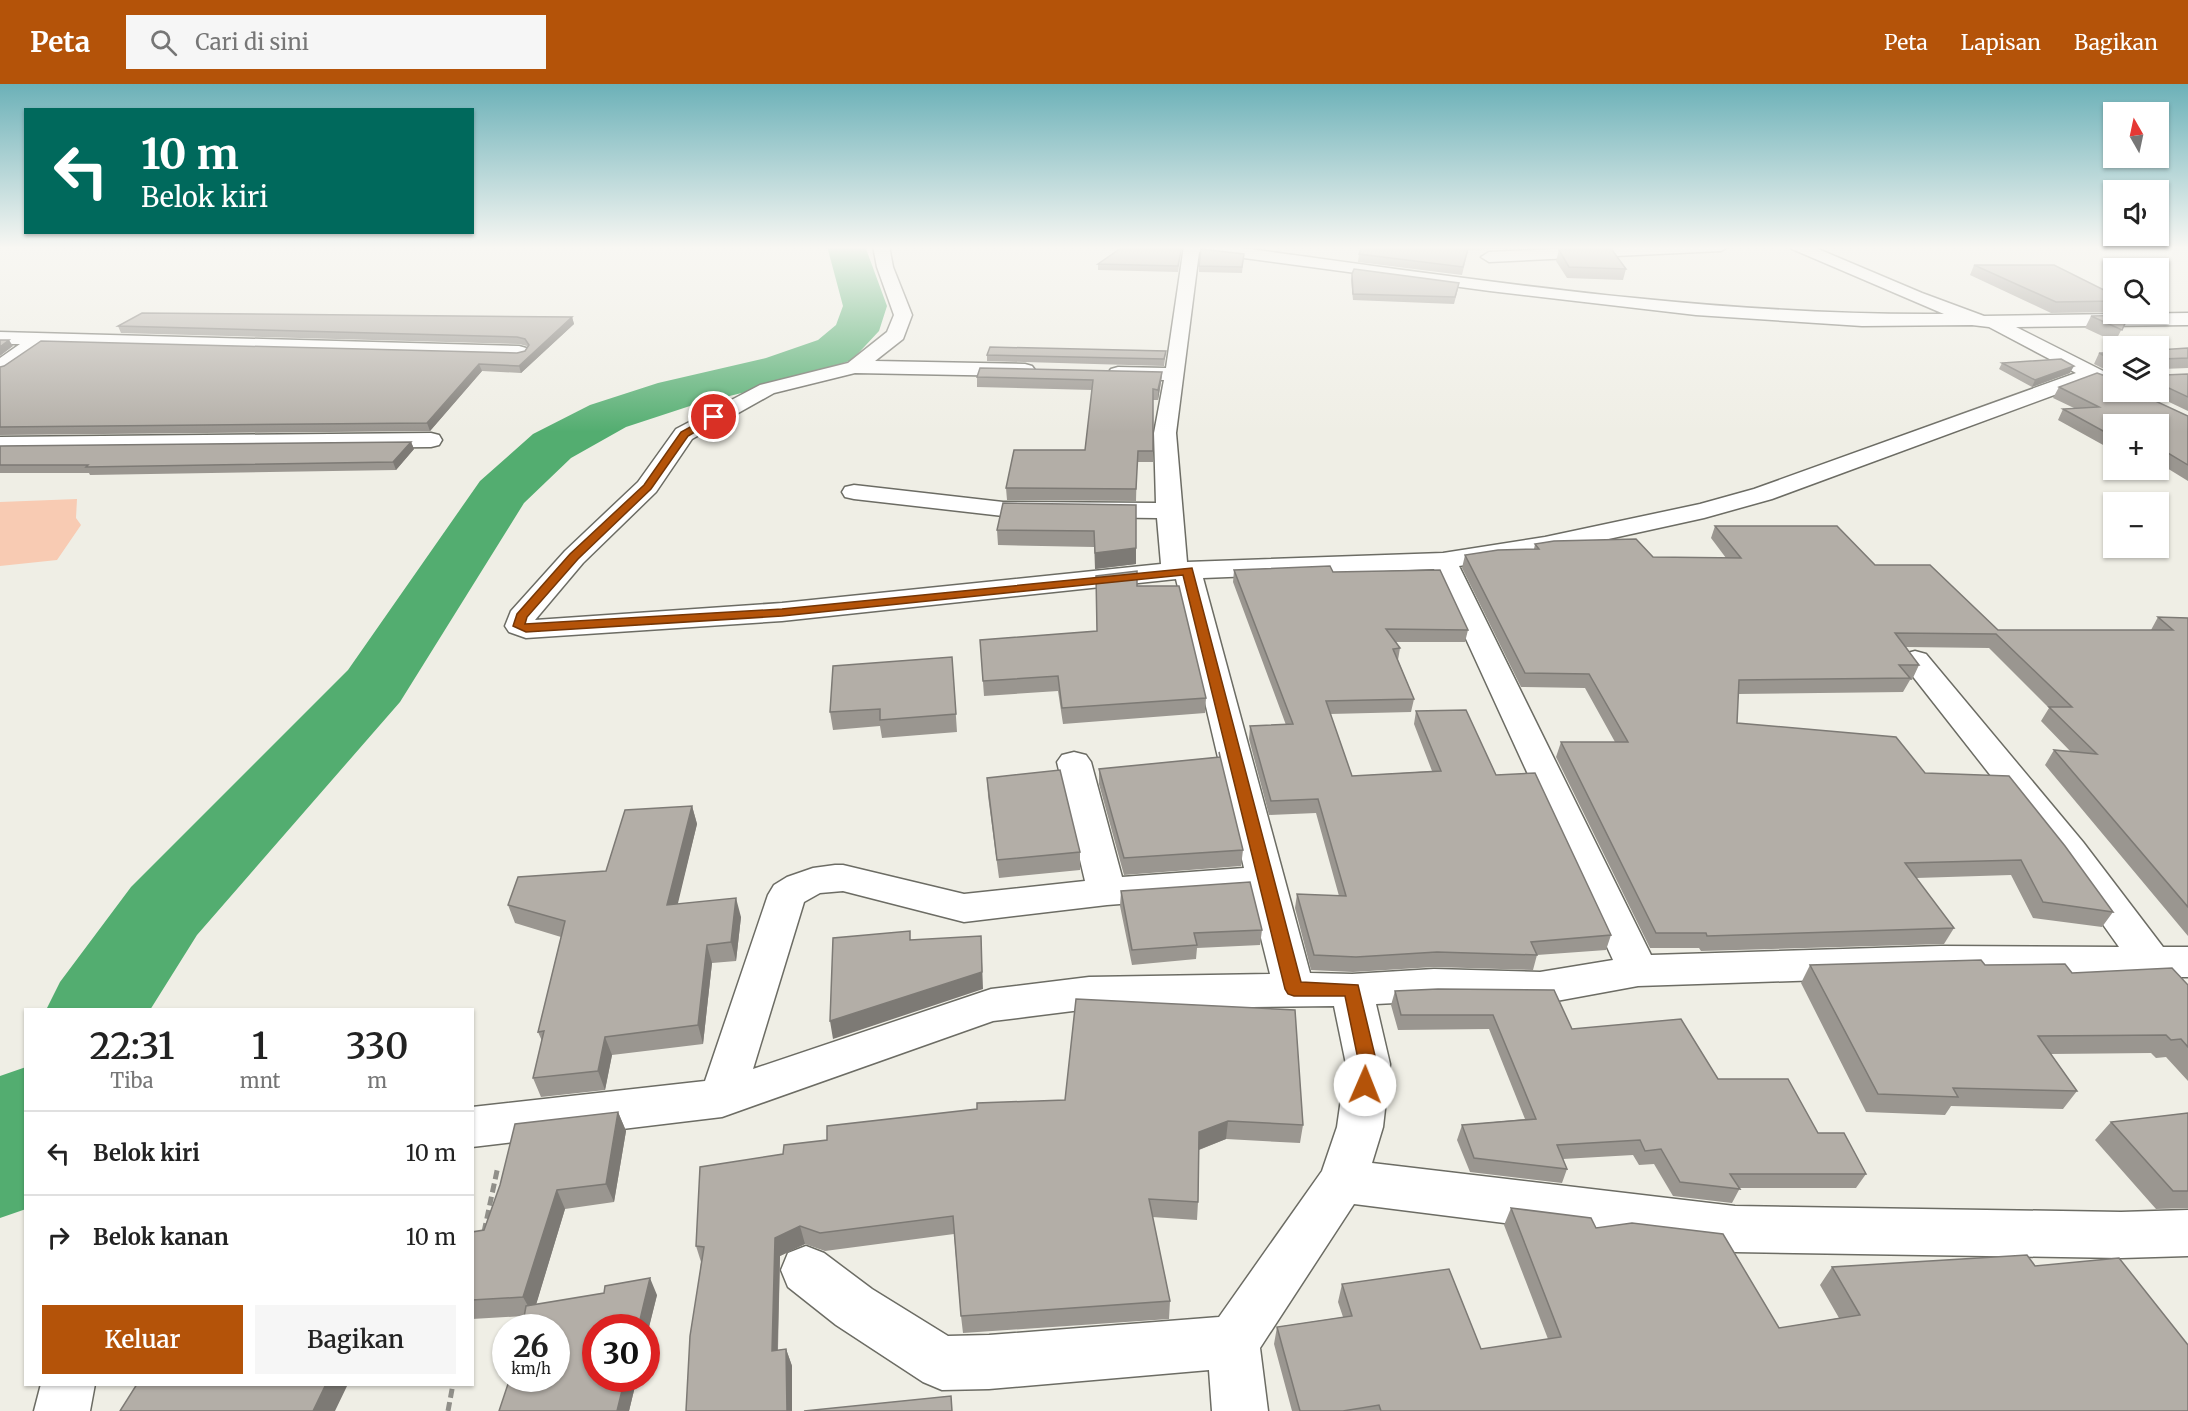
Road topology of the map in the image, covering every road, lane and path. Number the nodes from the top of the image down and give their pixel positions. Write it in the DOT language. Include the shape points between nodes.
graph roads {
  1 [pos="900,308"];
  2 [pos="1184,308"];
  3 [pos="1694,308"];
  4 [pos="1944,308"];
  5 [pos="2188,319"];
  6 [pos="1973,320"];
  7 [pos="1993,323"];
  8 [pos="0,338"];
  9 [pos="40,339"];
  10 [pos="519,352"];
  11 [pos="0,367"];
  12 [pos="855,367"];
  13 [pos="1045,371"];
  14 [pos="1104,372"];
  15 [pos="1175,374"];
  16 [pos="2103,377"];
  17 [pos="2103,380"];
  18 [pos="431,440"];
  19 [pos="0,444"];
  20 [pos="854,492"];
  21 [pos="1169,511"];
  22 [pos="1443,561"];
  23 [pos="1181,571"];
  24 [pos="1915,660"];
  25 [pos="1074,762"];
  26 [pos="1265,880"];
  27 [pos="1107,892"];
  28 [pos="2178,962"];
  29 [pos="1638,970"];
  30 [pos="1294,989"];
  31 [pos="1352,990"];
  32 [pos="722,1098"];
  33 [pos="489,1125"];
  34 [pos="1342,1181"];
  35 [pos="2188,1233"];
  36 [pos="482,1245"];
  37 [pos="806,1270"];
  38 [pos="1233,1342"];
  39 [pos="68,1386"];
  40 [pos="453,1386"];
  41 [pos="62,1411"];
  42 [pos="448,1411"];
  43 [pos="1240,1411"];
  1 -- 12 [label="street" via="903,315 896,335"];
  2 -- 15 [label="street"];
  3 -- 6 [label="street" via="1862,320"];
  4 -- 6 [label="street"];
  5 -- 7 [label="street"];
  6 -- 7 [label="street"];
  7 -- 16 [label="street"];
  8 -- 9 [label="street"];
  9 -- 10 [label="street"];
  9 -- 11 [label="street"];
  12 -- 13 [label="street"];
  12 -- 23 [label="street" via="767,389 684,434 647,487 574,557 521,617 519,626 526,629 782,612"];
  14 -- 15 [label="street"];
  15 -- 21 [label="street" via="1166,433"];
  17 -- 22 [label="street" via="1724,505 1545,545"];
  18 -- 19 [label="street"];
  20 -- 21 [label="street" via="1003,509"];
  21 -- 23 [label="street"];
  22 -- 23 [label="street"];
  22 -- 29 [label="street"];
  23 -- 26 [label="street"];
  24 -- 28 [label="street" via="2070,851"];
  25 -- 27 [label="street"];
  26 -- 27 [label="street"];
  26 -- 30 [label="street"];
  27 -- 32 [label="street" via="964,908 843,878 799,886 787,895"];
  28 -- 29 [label="street" via="1941,961"];
  29 -- 31 [label="street" via="1540,988 1434,984"];
  30 -- 31 [label="street"];
  30 -- 32 [label="street" via="1089,993 991,1005"];
  31 -- 34 [label="street" via="1368,1064 1360,1127"];
  32 -- 33 [label="street"];
  33 -- 36 [label="path"];
  34 -- 35 [label="street" via="1735,1229"];
  34 -- 38 [label="street"];
  37 -- 38 [label="street" via="854,1307 942,1363"];
  38 -- 43 [label="street"];
  39 -- 41 [label="street"];
  40 -- 42 [label="path"];
}
